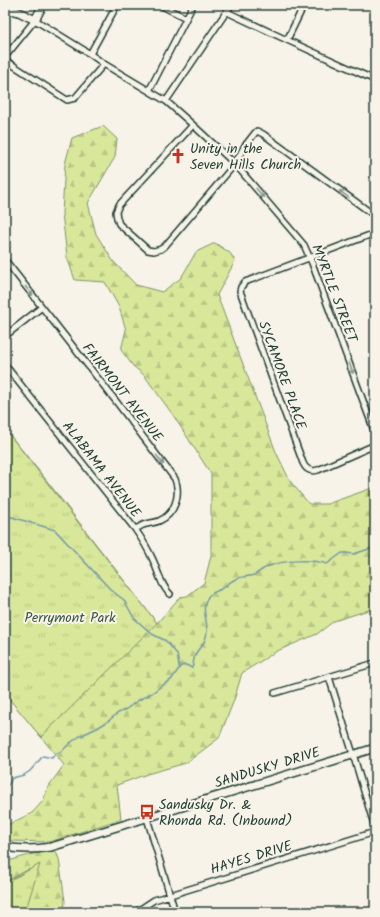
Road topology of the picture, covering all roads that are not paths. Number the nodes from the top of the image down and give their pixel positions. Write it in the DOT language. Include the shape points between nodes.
graph roads {
  1 [pos="43,5"];
  2 [pos="117,5"];
  3 [pos="160,5"];
  4 [pos="193,5"];
  5 [pos="231,5"];
  6 [pos="304,5"];
  7 [pos="5,8"];
  8 [pos="227,12"];
  9 [pos="186,18"];
  10 [pos="35,20"];
  11 [pos="287,40"];
  12 [pos="90,54"];
  13 [pos="5,59"];
  14 [pos="104,64"];
  15 [pos="375,80"];
  16 [pos="149,91"];
  17 [pos="166,101"];
  18 [pos="193,125"];
  19 [pos="234,164"];
  20 [pos="375,218"];
  21 [pos="375,233"];
  22 [pos="310,258"];
  23 [pos="5,260"];
  24 [pos="42,307"];
  25 [pos="5,336"];
  26 [pos="5,364"];
  27 [pos="375,433"];
  28 [pos="375,444"];
  29 [pos="135,529"];
  30 [pos="170,594"];
  31 [pos="375,663"];
  32 [pos="329,677"];
  33 [pos="275,693"];
  34 [pos="375,748"];
  35 [pos="353,754"];
  36 [pos="147,818"];
  37 [pos="375,828"];
  38 [pos="375,832"];
  39 [pos="5,846"];
  40 [pos="169,895"];
  41 [pos="136,912"];
  42 [pos="175,912"];
  1 -- 10 [label="street"];
  2 -- 12 [label="street"];
  3 -- 9 [label="street"];
  4 -- 9 [label="street"];
  5 -- 8 [label="street"];
  6 -- 11 [label="street"];
  7 -- 10 [label="street"];
  8 -- 11 [label="street"];
  8 -- 17 [label="street"];
  9 -- 16 [label="street"];
  10 -- 12 [label="street, MYRTLE STREET"];
  10 -- 13 [label="street"];
  11 -- 15 [label="street"];
  12 -- 14 [label="street, MYRTLE STREET"];
  13 -- 14 [label="street" via="67,100 75,98"];
  14 -- 16 [label="street, MYRTLE STREET"];
  16 -- 17 [label="street, MYRTLE STREET"];
  17 -- 18 [label="street, MYRTLE STREET"];
  18 -- 19 [label="street, MYRTLE STREET"];
  18 -- 19 [label="street" via="119,205 116,212 119,224 148,250 161,250"];
  20 -- 19 [label="street, one-way" via="258,131"];
  19 -- 22 [label="street, MYRTLE STREET, one-way" via="304,245"];
  21 -- 22 [label="street"];
  22 -- 27 [label="street, MYRTLE STREET, one-way"];
  22 -- 28 [label="street, SYCAMORE PLACE" via="244,282 240,293 303,463 308,470 318,470"];
  23 -- 24 [label="street, FAIRMONT AVENUE, one-way"];
  24 -- 25 [label="street"];
  24 -- 29 [label="street, FAIRMONT AVENUE, one-way" via="175,479 178,488 172,511 161,520"];
  26 -- 29 [label="street, ALABAMA AVENUE"];
  29 -- 30 [label="street, ALABAMA AVENUE"];
  31 -- 32 [label="street"];
  32 -- 33 [label="street"];
  32 -- 35 [label="street"];
  34 -- 35 [label="street, SANDUSKY DRIVE"];
  35 -- 36 [label="street, SANDUSKY DRIVE"];
  35 -- 37 [label="street"];
  36 -- 39 [label="street, SANDUSKY DRIVE" via="36,850 19,850"];
  36 -- 40 [label="street"];
  38 -- 40 [label="street, HAYES DRIVE"];
  40 -- 41 [label="street, HAYES DRIVE" via="154,900"];
  40 -- 42 [label="street"];
}
